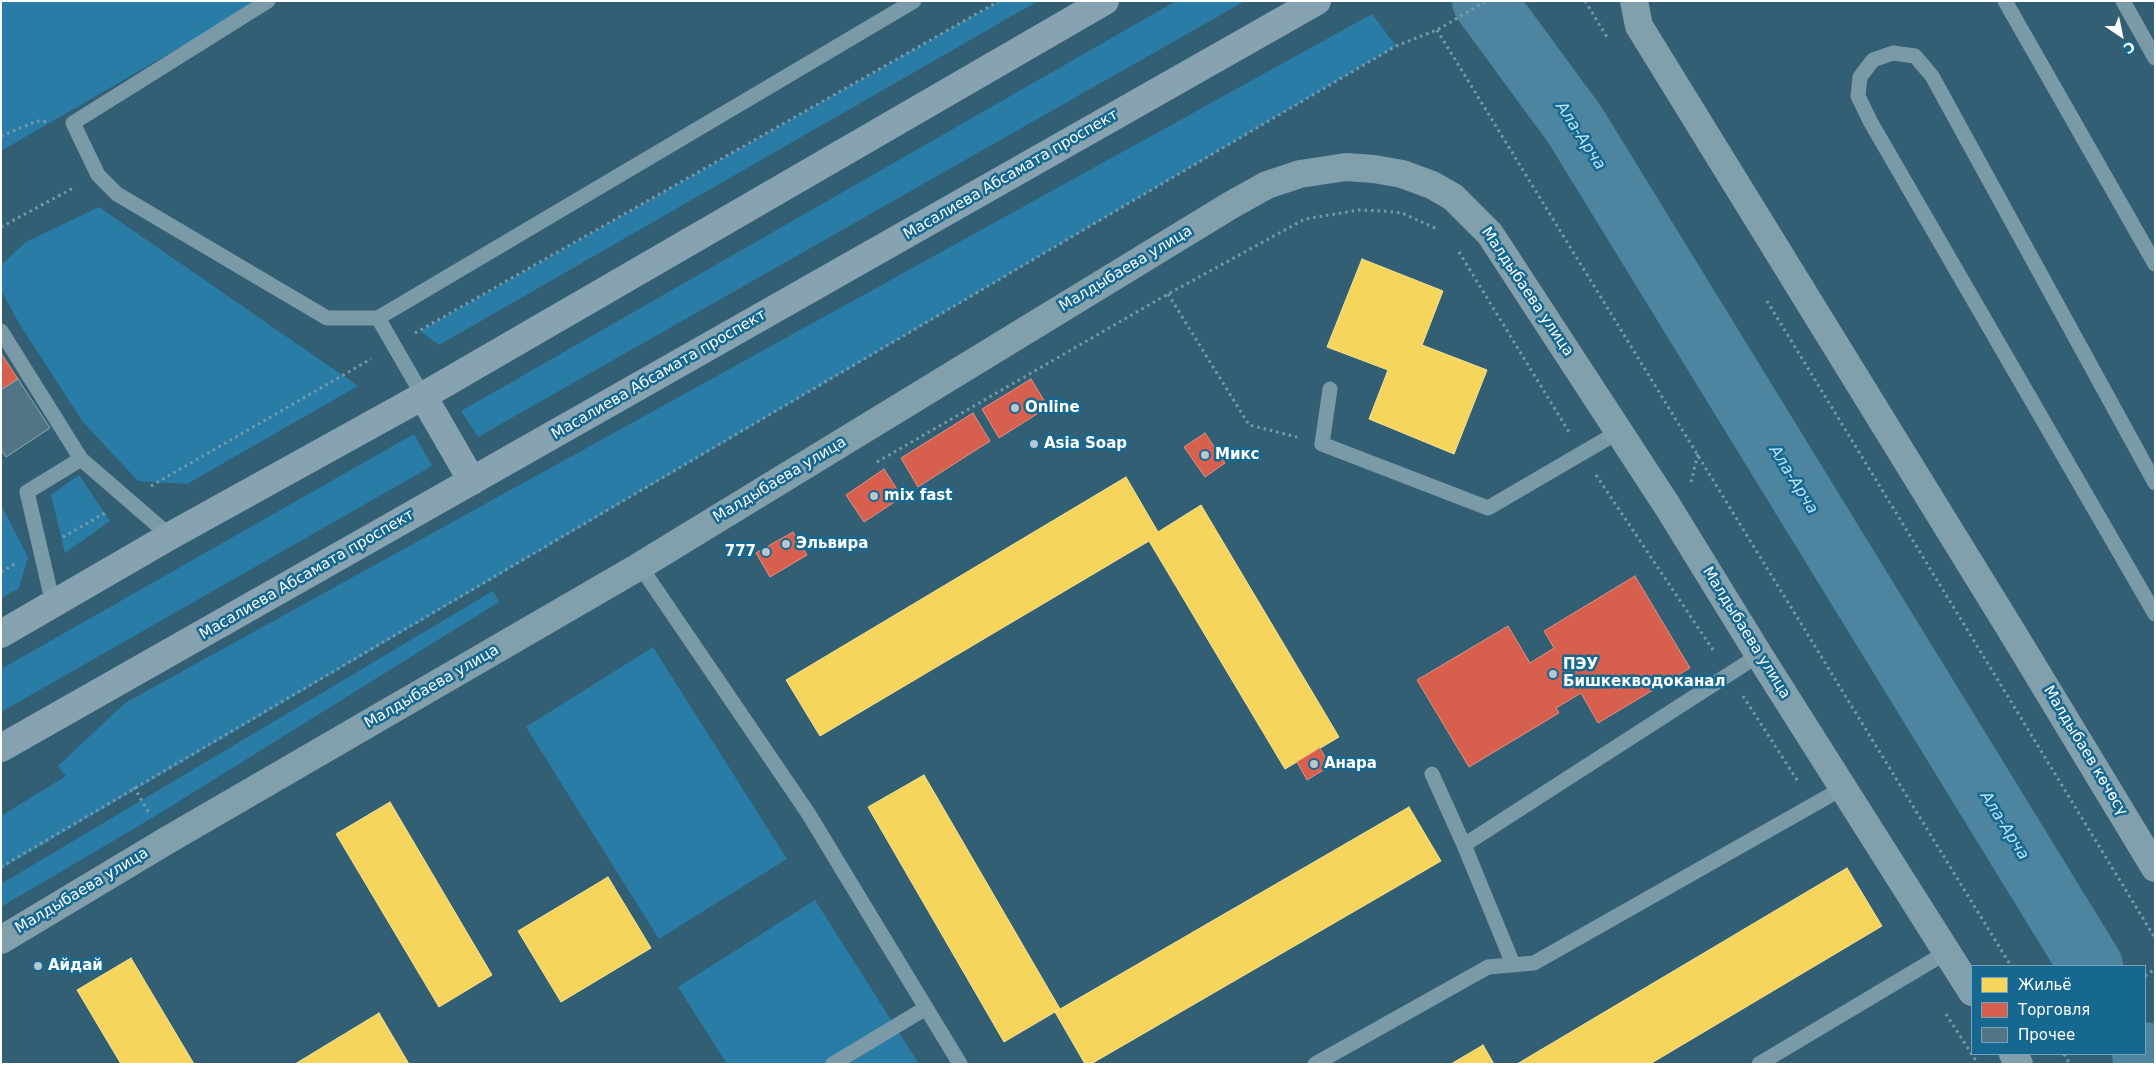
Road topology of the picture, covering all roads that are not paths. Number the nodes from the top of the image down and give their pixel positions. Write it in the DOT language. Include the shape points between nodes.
graph roads {
  1 [pos="268,1"];
  2 [pos="1105,1"];
  3 [pos="1317,1"];
  4 [pos="1634,1"];
  5 [pos="2005,1"];
  6 [pos="2123,1"];
  7 [pos="912,2"];
  8 [pos="2155,58"];
  9 [pos="2155,264"];
  10 [pos="378,318"];
  11 [pos="1,331"];
  12 [pos="1330,389"];
  13 [pos="422,396"];
  14 [pos="1620,431"];
  15 [pos="81,459"];
  16 [pos="472,481"];
  17 [pos="2155,482"];
  18 [pos="170,536"];
  19 [pos="640,566"];
  20 [pos="53,604"];
  21 [pos="2155,614"];
  22 [pos="1,634"];
  23 [pos="1758,655"];
  24 [pos="1,748"];
  25 [pos="1432,774"];
  26 [pos="1843,788"];
  27 [pos="1464,844"];
  28 [pos="2155,868"];
  29 [pos="1,940"];
  30 [pos="1946,952"];
  31 [pos="1513,964"];
  32 [pos="1971,990"];
  33 [pos="926,1008"];
  34 [pos="833,1064"];
  35 [pos="960,1064"];
  36 [pos="1315,1064"];
  37 [pos="1759,1064"];
  1 -- 10 [label="lane" via="73,124 98,175 118,194 327,318"];
  2 -- 13 [label="main road"];
  3 -- 16 [label="main road, Масалиева Абсамата проспект"];
  4 -- 28 [label="street, Малдыбаев көчөсү" via="1639,26"];
  5 -- 9 [label="lane"];
  6 -- 8 [label="lane"];
  7 -- 10 [label="lane"];
  10 -- 13 [label="lane"];
  11 -- 15 [label="lane"];
  12 -- 14 [label="lane" via="1322,444 1488,508"];
  13 -- 16 [label="main road"];
  13 -- 18 [label="main road"];
  14 -- 19 [label="street, Малдыбаева улица" via="1499,246 1453,197 1402,174 1346,167 1321,169 1267,186 1231,205"];
  14 -- 23 [label="street, Малдыбаева улица"];
  15 -- 18 [label="lane"];
  15 -- 20 [label="lane" via="27,492"];
  16 -- 24 [label="main road, Масалиева Абсамата проспект"];
  17 -- 21 [label="lane" via="1932,76 1915,56 1893,53 1873,60 1860,77 1858,96 1870,121"];
  18 -- 20 [label="main road"];
  19 -- 29 [label="street, Малдыбаева улица" via="166,840"];
  19 -- 33 [label="lane" via="808,813"];
  20 -- 22 [label="main road"];
  23 -- 26 [label="street, Малдыбаева улица"];
  23 -- 27 [label="lane"];
  25 -- 27 [label="lane"];
  26 -- 30 [label="street, Малдыбаева улица"];
  26 -- 31 [label="lane" via="1534,963"];
  27 -- 31 [label="lane"];
  30 -- 32 [label="street, Малдыбаева улица"];
  30 -- 37 [label="lane"];
  31 -- 36 [label="lane" via="1488,966"];
  33 -- 34 [label="lane"];
  33 -- 35 [label="lane"];
}
